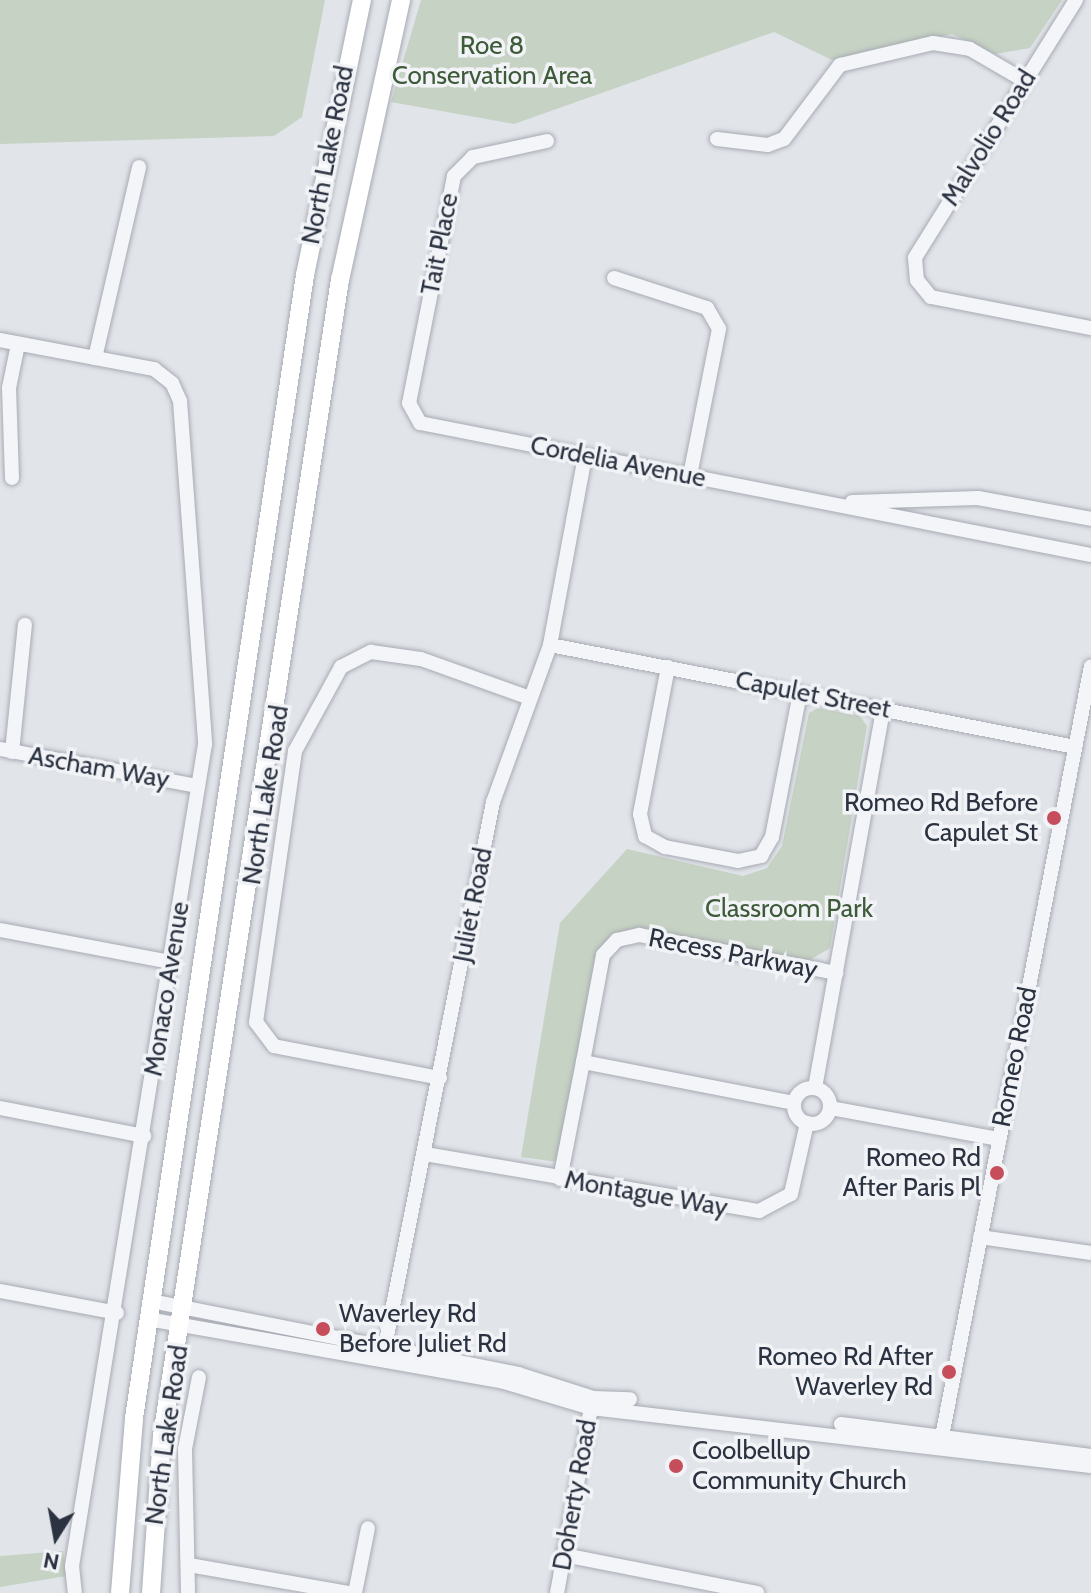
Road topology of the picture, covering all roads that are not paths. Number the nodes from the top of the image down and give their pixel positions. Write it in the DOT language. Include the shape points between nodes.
graph roads {
  1 [pos="362,0"];
  2 [pos="401,0"];
  3 [pos="1076,0"];
  4 [pos="1025,81"];
  5 [pos="717,139"];
  6 [pos="547,141"];
  7 [pos="139,167"];
  8 [pos="614,278"];
  9 [pos="1091,328"];
  10 [pos="0,340"];
  11 [pos="18,344"];
  12 [pos="95,358"];
  13 [pos="411,414"];
  14 [pos="585,456"];
  15 [pos="690,476"];
  16 [pos="12,478"];
  17 [pos="828,504"];
  18 [pos="1091,519"];
  19 [pos="1091,555"];
  20 [pos="25,625"];
  21 [pos="550,645"];
  22 [pos="1091,666"];
  23 [pos="668,667"];
  24 [pos="800,693"];
  25 [pos="530,698"];
  26 [pos="883,709"];
  27 [pos="1075,747"];
  28 [pos="6,751"];
  29 [pos="198,786"];
  30 [pos="0,930"];
  31 [pos="171,962"];
  32 [pos="836,973"];
  33 [pos="583,1062"];
  34 [pos="440,1078"];
  35 [pos="815,1088"];
  36 [pos="793,1103"];
  37 [pos="0,1108"];
  38 [pos="830,1108"];
  39 [pos="807,1123"];
  40 [pos="144,1136"];
  41 [pos="999,1139"];
  42 [pos="425,1154"];
  43 [pos="560,1179"];
  44 [pos="980,1237"];
  45 [pos="1091,1253"];
  46 [pos="0,1291"];
  47 [pos="149,1310"];
  48 [pos="117,1313"];
  49 [pos="184,1316"];
  50 [pos="384,1355"];
  51 [pos="199,1377"];
  52 [pos="592,1403"];
  53 [pos="941,1442"];
  54 [pos="1091,1456"];
  55 [pos="1091,1466"];
  56 [pos="368,1528"];
  57 [pos="564,1555"];
  58 [pos="189,1565"];
  59 [pos="75,1593"];
  60 [pos="120,1593"];
  61 [pos="151,1593"];
  62 [pos="188,1593"];
  63 [pos="352,1593"];
  64 [pos="557,1593"];
  65 [pos="757,1593"];
  1 -- 47 [label="main road, North Lake Road" via="305,275"];
  2 -- 49 [label="main road, North Lake Road" via="340,280"];
  3 -- 4 [label="street, Malvolio Road"];
  4 -- 5 [label="street" via="970,49 933,43 840,65 784,139 768,145"];
  4 -- 9 [label="street, Malvolio Road" via="915,258 917,280 931,297"];
  6 -- 13 [label="street, Tait Place" via="473,157 454,176"];
  7 -- 12 [label="street"];
  8 -- 15 [label="street" via="707,308 719,329"];
  10 -- 11 [label="street"];
  11 -- 12 [label="street"];
  11 -- 16 [label="street" via="9,388"];
  12 -- 29 [label="street, Monaco Avenue" via="154,369 172,383 180,401 205,744"];
  13 -- 14 [label="street, Cordelia Avenue" via="420,423"];
  14 -- 15 [label="street, Cordelia Avenue"];
  14 -- 21 [label="street, Juliet Road"];
  15 -- 17 [label="street, Cordelia Avenue"];
  17 -- 18 [label="street, Cordelia Avenue" via="978,498"];
  17 -- 19 [label="street, Cordelia Avenue"];
  20 -- 28 [label="street"];
  21 -- 23 [label="street, Capulet Street"];
  21 -- 25 [label="street, Juliet Road"];
  22 -- 27 [label="street, Romeo Road"];
  23 -- 24 [label="street, Capulet Street"];
  23 -- 24 [label="street" via="640,814 645,836 665,847 738,861 761,856 772,837"];
  24 -- 26 [label="street, Capulet Street"];
  25 -- 34 [label="street, Juliet Road" via="493,802"];
  25 -- 34 [label="street" via="421,659 371,652 341,667 295,751 256,1022 274,1046"];
  26 -- 27 [label="street, Capulet Street"];
  26 -- 32 [label="street"];
  27 -- 41 [label="street, Romeo Road"];
  28 -- 29 [label="street, Ascham Way"];
  29 -- 31 [label="street, Monaco Avenue"];
  30 -- 31 [label="street"];
  31 -- 40 [label="street, Monaco Avenue"];
  32 -- 33 [label="street, Recess Parkway" via="639,935 617,940 603,955"];
  32 -- 35 [label="street"];
  33 -- 36 [label="street"];
  33 -- 43 [label="street, Recess Parkway"];
  34 -- 42 [label="street, Juliet Road"];
  35 -- 36 [label="street" via="801,1091"];
  35 -- 38 [label="street"];
  36 -- 39 [label="street"];
  37 -- 40 [label="street"];
  38 -- 39 [label="street" via="822,1121"];
  38 -- 41 [label="street"];
  39 -- 43 [label="street, Montague Way" via="791,1194 771,1209"];
  40 -- 48 [label="street, Monaco Avenue"];
  41 -- 44 [label="street, Romeo Road"];
  42 -- 43 [label="street, Montague Way"];
  42 -- 50 [label="street, Juliet Road"];
  44 -- 45 [label="street"];
  44 -- 53 [label="street, Romeo Road"];
  46 -- 48 [label="street"];
  47 -- 49 [label="street"];
  47 -- 60 [label="main road, North Lake Road"];
  48 -- 59 [label="street, Monaco Avenue" via="72,1566"];
  49 -- 50 [label="street"];
  49 -- 61 [label="main road, North Lake Road" via="157,1473"];
  50 -- 52 [label="street" via="531,1377"];
  51 -- 58 [label="street" via="185,1449"];
  52 -- 53 [label="street"];
  52 -- 57 [label="street, Doherty Road"];
  53 -- 54 [label="street"];
  53 -- 55 [label="street"];
  56 -- 63 [label="street"];
  57 -- 64 [label="street, Doherty Road"];
  57 -- 65 [label="street"];
  58 -- 62 [label="street"];
  58 -- 63 [label="street"];
}
